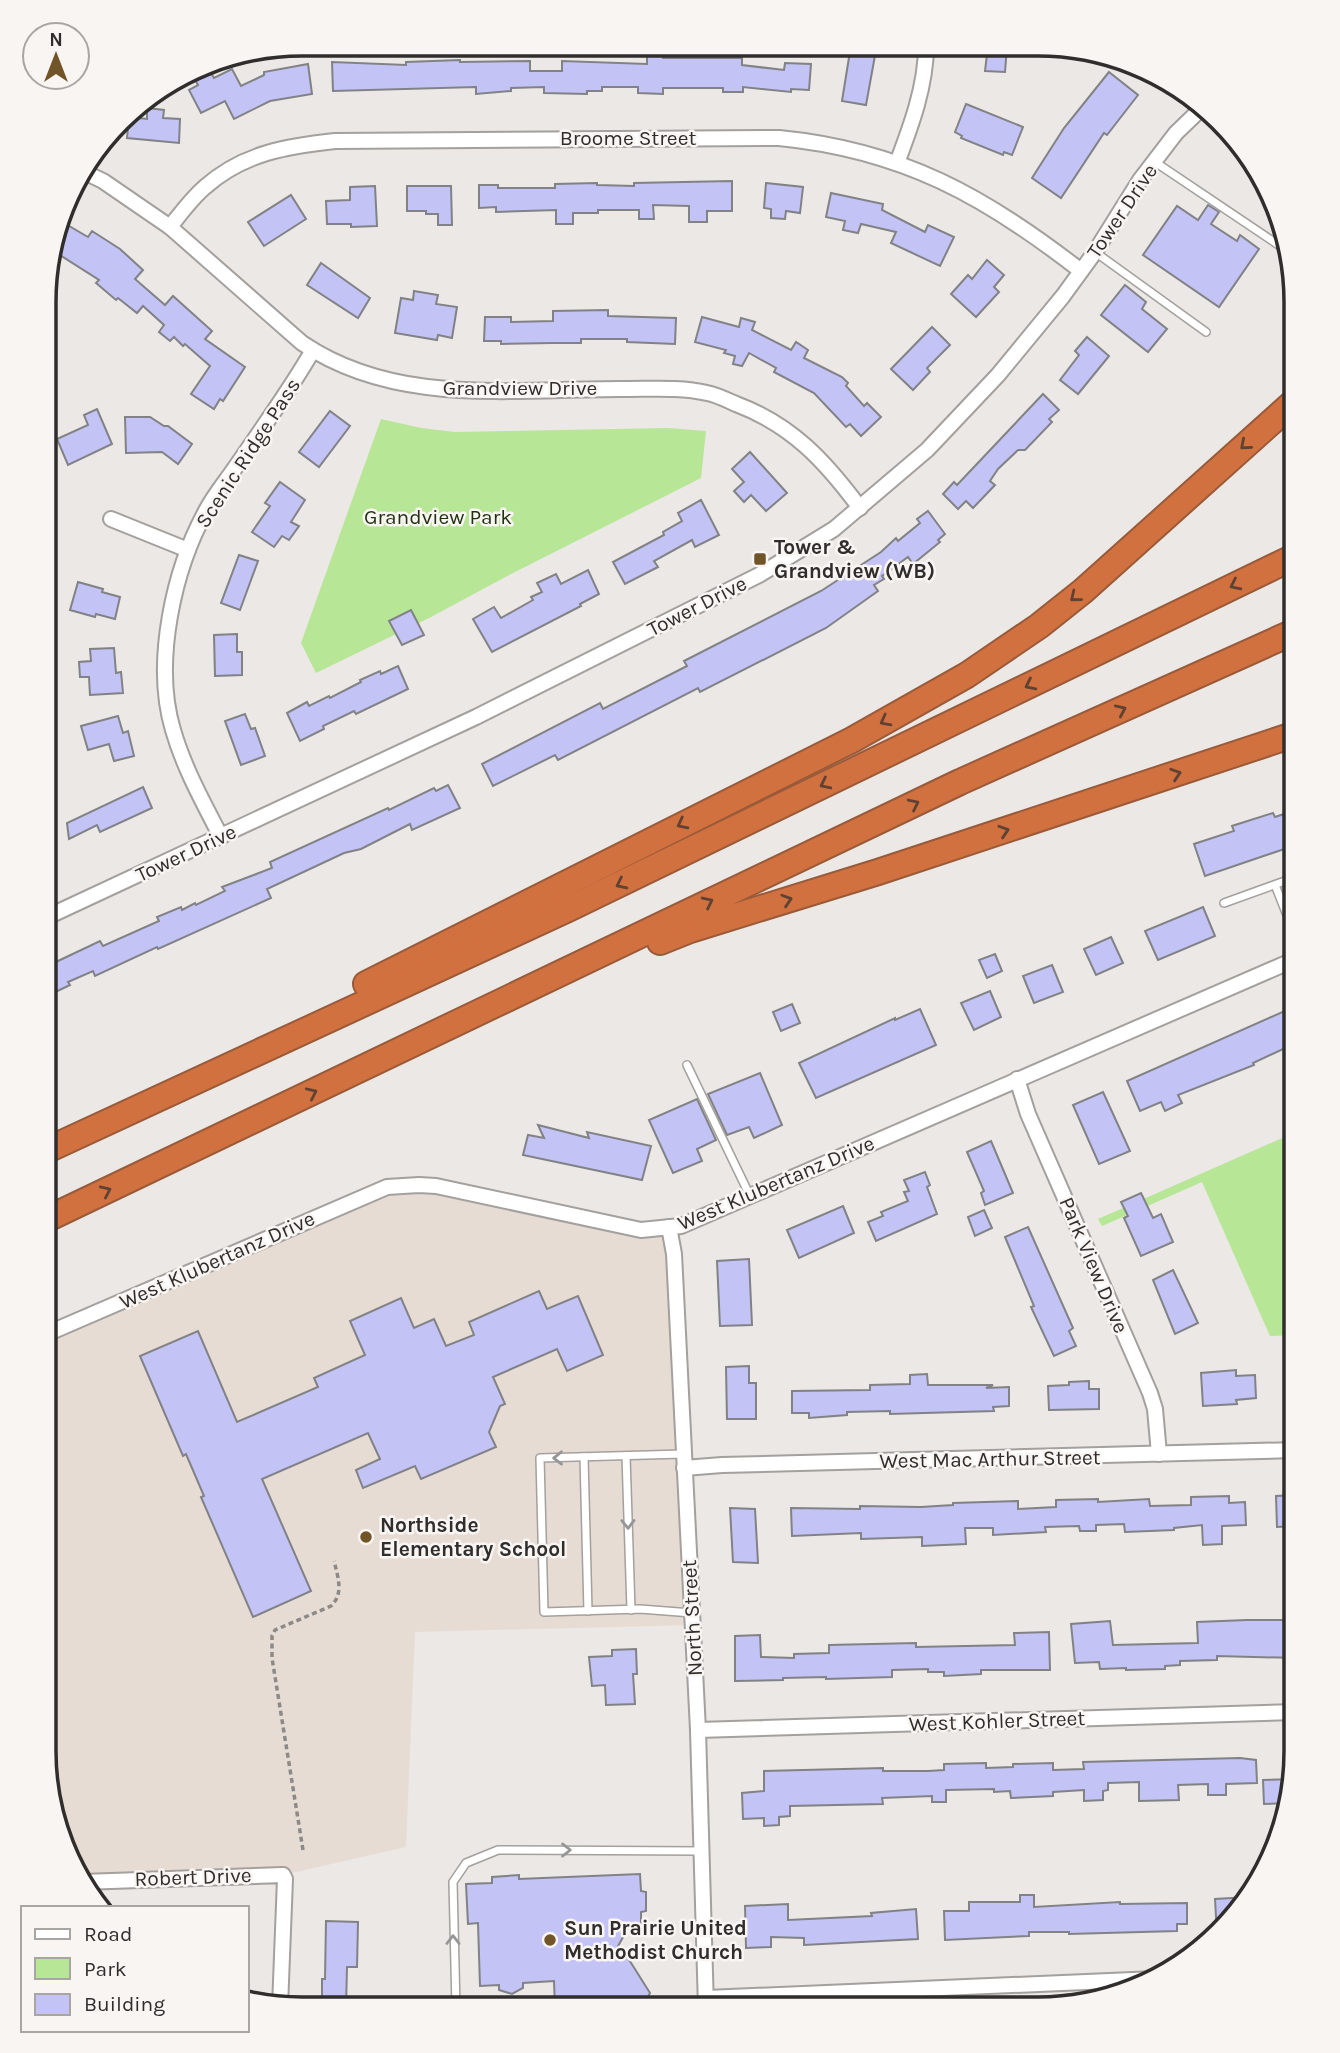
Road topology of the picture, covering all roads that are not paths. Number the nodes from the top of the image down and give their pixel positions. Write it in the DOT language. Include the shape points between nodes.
graph roads {
  1 [pos="926,56"];
  2 [pos="1196,114"];
  3 [pos="1155,162"];
  4 [pos="897,163"];
  5 [pos="91,175"];
  6 [pos="170,227"];
  7 [pos="1277,244"];
  8 [pos="1095,252"];
  9 [pos="1081,271"];
  10 [pos="1206,332"];
  11 [pos="313,350"];
  12 [pos="1284,411"];
  13 [pos="860,508"];
  14 [pos="111,519"];
  15 [pos="188,550"];
  16 [pos="1284,562"];
  17 [pos="1284,636"];
  18 [pos="1284,738"];
  19 [pos="220,837"];
  20 [pos="1284,882"];
  21 [pos="1275,885"];
  22 [pos="1224,903"];
  23 [pos="1284,907"];
  24 [pos="56,913"];
  25 [pos="1284,964"];
  26 [pos="382,1059"];
  27 [pos="687,1065"];
  28 [pos="1017,1079"];
  29 [pos="156,1100"];
  30 [pos="56,1147"];
  31 [pos="750,1196"];
  32 [pos="56,1215"];
  33 [pos="669,1227"];
  34 [pos="56,1330"];
  35 [pos="1283,1450"];
  36 [pos="1159,1454"];
  37 [pos="626,1456"];
  38 [pos="584,1457"];
  39 [pos="684,1461"];
  40 [pos="631,1610"];
  41 [pos="588,1611"];
  42 [pos="692,1613"];
  43 [pos="1283,1712"];
  44 [pos="698,1730"];
  45 [pos="702,1851"];
  46 [pos="93,1881"];
  47 [pos="1125,1981"];
  48 [pos="280,1996"];
  49 [pos="457,1997"];
  50 [pos="706,1997"];
  51 [pos="818,1997"];
  1 -- 4 [label="street" via="915,112"];
  2 -- 3 [label="street, Tower Drive"];
  3 -- 7 [label="lane"];
  3 -- 8 [label="street, Tower Drive"];
  4 -- 6 [label="street, Broome Street" via="869,153 779,138 335,141 275,149 237,166 206,186"];
  4 -- 9 [label="street, Broome Street" via="969,194"];
  5 -- 6 [label="street, Grandview Drive"];
  6 -- 11 [label="street, Grandview Drive"];
  8 -- 9 [label="street, Tower Drive"];
  8 -- 10 [label="lane"];
  9 -- 13 [label="street, Tower Drive" via="998,375 927,450"];
  11 -- 13 [label="street, Grandview Drive" via="366,374 471,391 602,388 708,393 756,411 789,431 815,454"];
  11 -- 15 [label="street, Scenic Ridge Pass" via="207,509"];
  12 -- 29 [label="highway, one-way" via="1083,591 967,675 852,740 317,1009"];
  13 -- 19 [label="street, Tower Drive" via="759,575 476,717"];
  14 -- 15 [label="street"];
  15 -- 19 [label="street, Scenic Ridge Pass" via="172,604 166,660 168,702 186,766"];
  16 -- 29 [label="highway, one-way" via="568,909"];
  26 -- 17 [label="highway, one-way" via="960,782"];
  26 -- 18 [label="highway, one-way" via="690,930"];
  19 -- 24 [label="street, Tower Drive"];
  20 -- 21 [label="lane"];
  21 -- 22 [label="lane"];
  21 -- 23 [label="lane"];
  25 -- 28 [label="street, West Klubertanz Drive"];
  32 -- 26 [label="highway, one-way"];
  27 -- 31 [label="lane"];
  28 -- 31 [label="street, West Klubertanz Drive"];
  28 -- 36 [label="street, Park View Drive" via="1028,1114 1150,1393"];
  29 -- 30 [label="highway"];
  31 -- 33 [label="street, West Klubertanz Drive"];
  33 -- 34 [label="street, West Klubertanz Drive" via="641,1230 436,1186 387,1187"];
  33 -- 39 [label="street, North Street"];
  35 -- 36 [label="street, West Mac Arthur Street"];
  36 -- 39 [label="street, West Mac Arthur Street" via="722,1465"];
  37 -- 38 [label="lane"];
  37 -- 39 [label="lane"];
  37 -- 40 [label="lane, one-way"];
  38 -- 41 [label="lane"];
  38 -- 41 [label="lane, one-way" via="540,1458 544,1612"];
  39 -- 42 [label="street, North Street"];
  40 -- 41 [label="lane"];
  40 -- 42 [label="lane"];
  42 -- 44 [label="street, North Street"];
  43 -- 44 [label="street, West Kohler Street"];
  44 -- 45 [label="street, North Street"];
  49 -- 45 [label="lane, one-way" via="453,1882 466,1863 498,1850"];
  45 -- 50 [label="street, North Street"];
  46 -- 48 [label="street, Robert Drive" via="283,1875"];
  47 -- 51 [label="street"];
}
